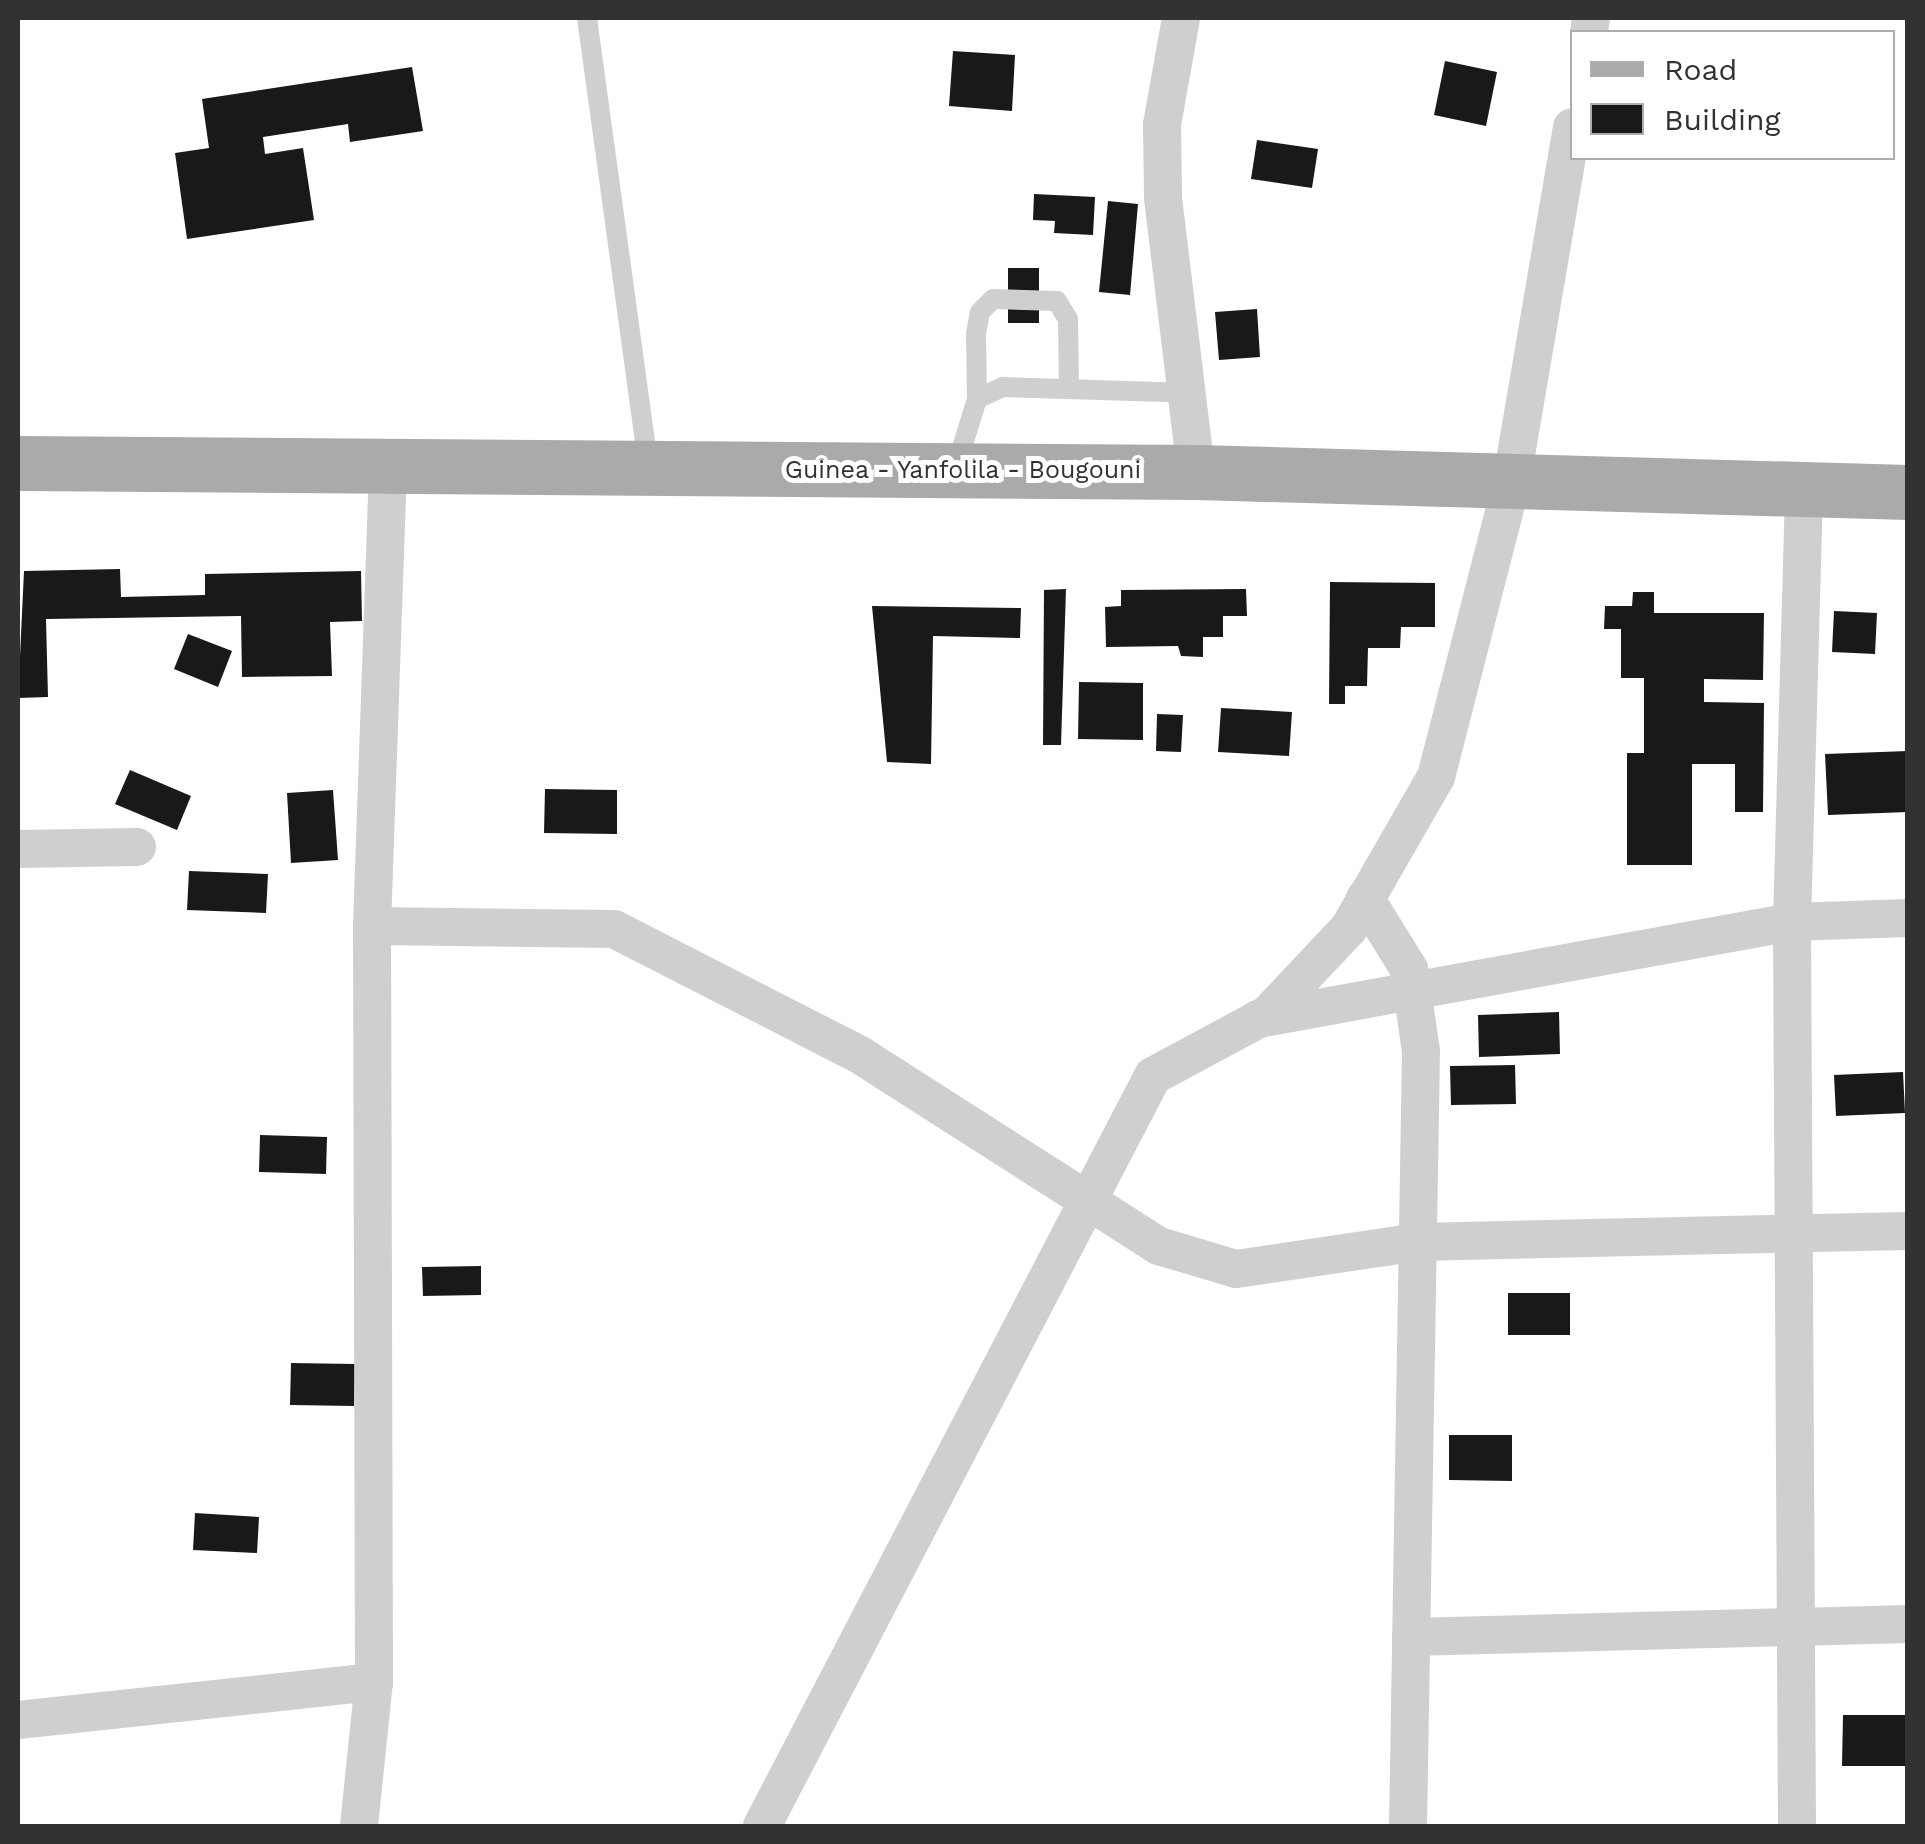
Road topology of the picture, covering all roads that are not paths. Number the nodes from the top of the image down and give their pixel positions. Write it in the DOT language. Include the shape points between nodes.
graph roads {
  1 [pos="587,18"];
  2 [pos="1181,18"];
  3 [pos="1570,139"];
  4 [pos="1070,389"];
  5 [pos="1190,393"];
  6 [pos="978,398"];
  7 [pos="18,463"];
  8 [pos="388,466"];
  9 [pos="648,467"];
  10 [pos="955,470"];
  11 [pos="1196,472"];
  12 [pos="1511,484"];
  13 [pos="1804,492"];
  14 [pos="1908,492"];
  15 [pos="137,847"];
  16 [pos="18,848"];
  17 [pos="1366,898"];
  18 [pos="1908,918"];
  19 [pos="1792,922"];
  20 [pos="372,926"];
  21 [pos="1413,991"];
  22 [pos="1256,1020"];
  23 [pos="1088,1202"];
  24 [pos="1792,1231"];
  25 [pos="1908,1231"];
  26 [pos="1418,1242"];
  27 [pos="1908,1624"];
  28 [pos="1796,1625"];
  29 [pos="1411,1637"];
  30 [pos="374,1682"];
  31 [pos="18,1720"];
  32 [pos="360,1826"];
  33 [pos="762,1826"];
  34 [pos="1408,1826"];
  35 [pos="1796,1826"];
  1 -- 9 [label="lane"];
  2 -- 5 [label="street" via="1162,124 1163,198"];
  3 -- 12 [label="street"];
  4 -- 5 [label="lane"];
  4 -- 6 [label="lane" via="1003,387"];
  4 -- 6 [label="lane" via="1068,320 1058,300 993,299 980,312 976,334"];
  5 -- 11 [label="street"];
  6 -- 10 [label="lane"];
  7 -- 8 [label="main road, Guinea - Yanfolila - Bougouni"];
  8 -- 9 [label="main road, Guinea - Yanfolila - Bougouni"];
  8 -- 20 [label="street"];
  9 -- 10 [label="main road, Guinea - Yanfolila - Bougouni"];
  10 -- 11 [label="main road, Guinea - Yanfolila - Bougouni"];
  11 -- 12 [label="main road, Guinea - Yanfolila - Bougouni"];
  12 -- 13 [label="main road, Guinea - Yanfolila - Bougouni"];
  12 -- 17 [label="street" via="1436,776"];
  13 -- 14 [label="main road, Guinea - Yanfolila - Bougouni"];
  13 -- 19 [label="street"];
  15 -- 16 [label="street"];
  17 -- 21 [label="street" via="1409,969"];
  17 -- 22 [label="street" via="1348,928"];
  18 -- 19 [label="street"];
  19 -- 21 [label="street"];
  19 -- 24 [label="street"];
  20 -- 23 [label="street" via="614,929 860,1056"];
  20 -- 30 [label="street"];
  21 -- 22 [label="street"];
  21 -- 26 [label="street" via="1421,1051"];
  22 -- 23 [label="street" via="1154,1076"];
  23 -- 26 [label="street" via="1159,1246 1236,1269"];
  23 -- 33 [label="street"];
  24 -- 25 [label="street"];
  24 -- 26 [label="street"];
  24 -- 28 [label="street"];
  26 -- 29 [label="street"];
  27 -- 28 [label="street"];
  28 -- 29 [label="street"];
  28 -- 35 [label="street"];
  29 -- 34 [label="street"];
  30 -- 31 [label="street"];
  30 -- 32 [label="street"];
}
